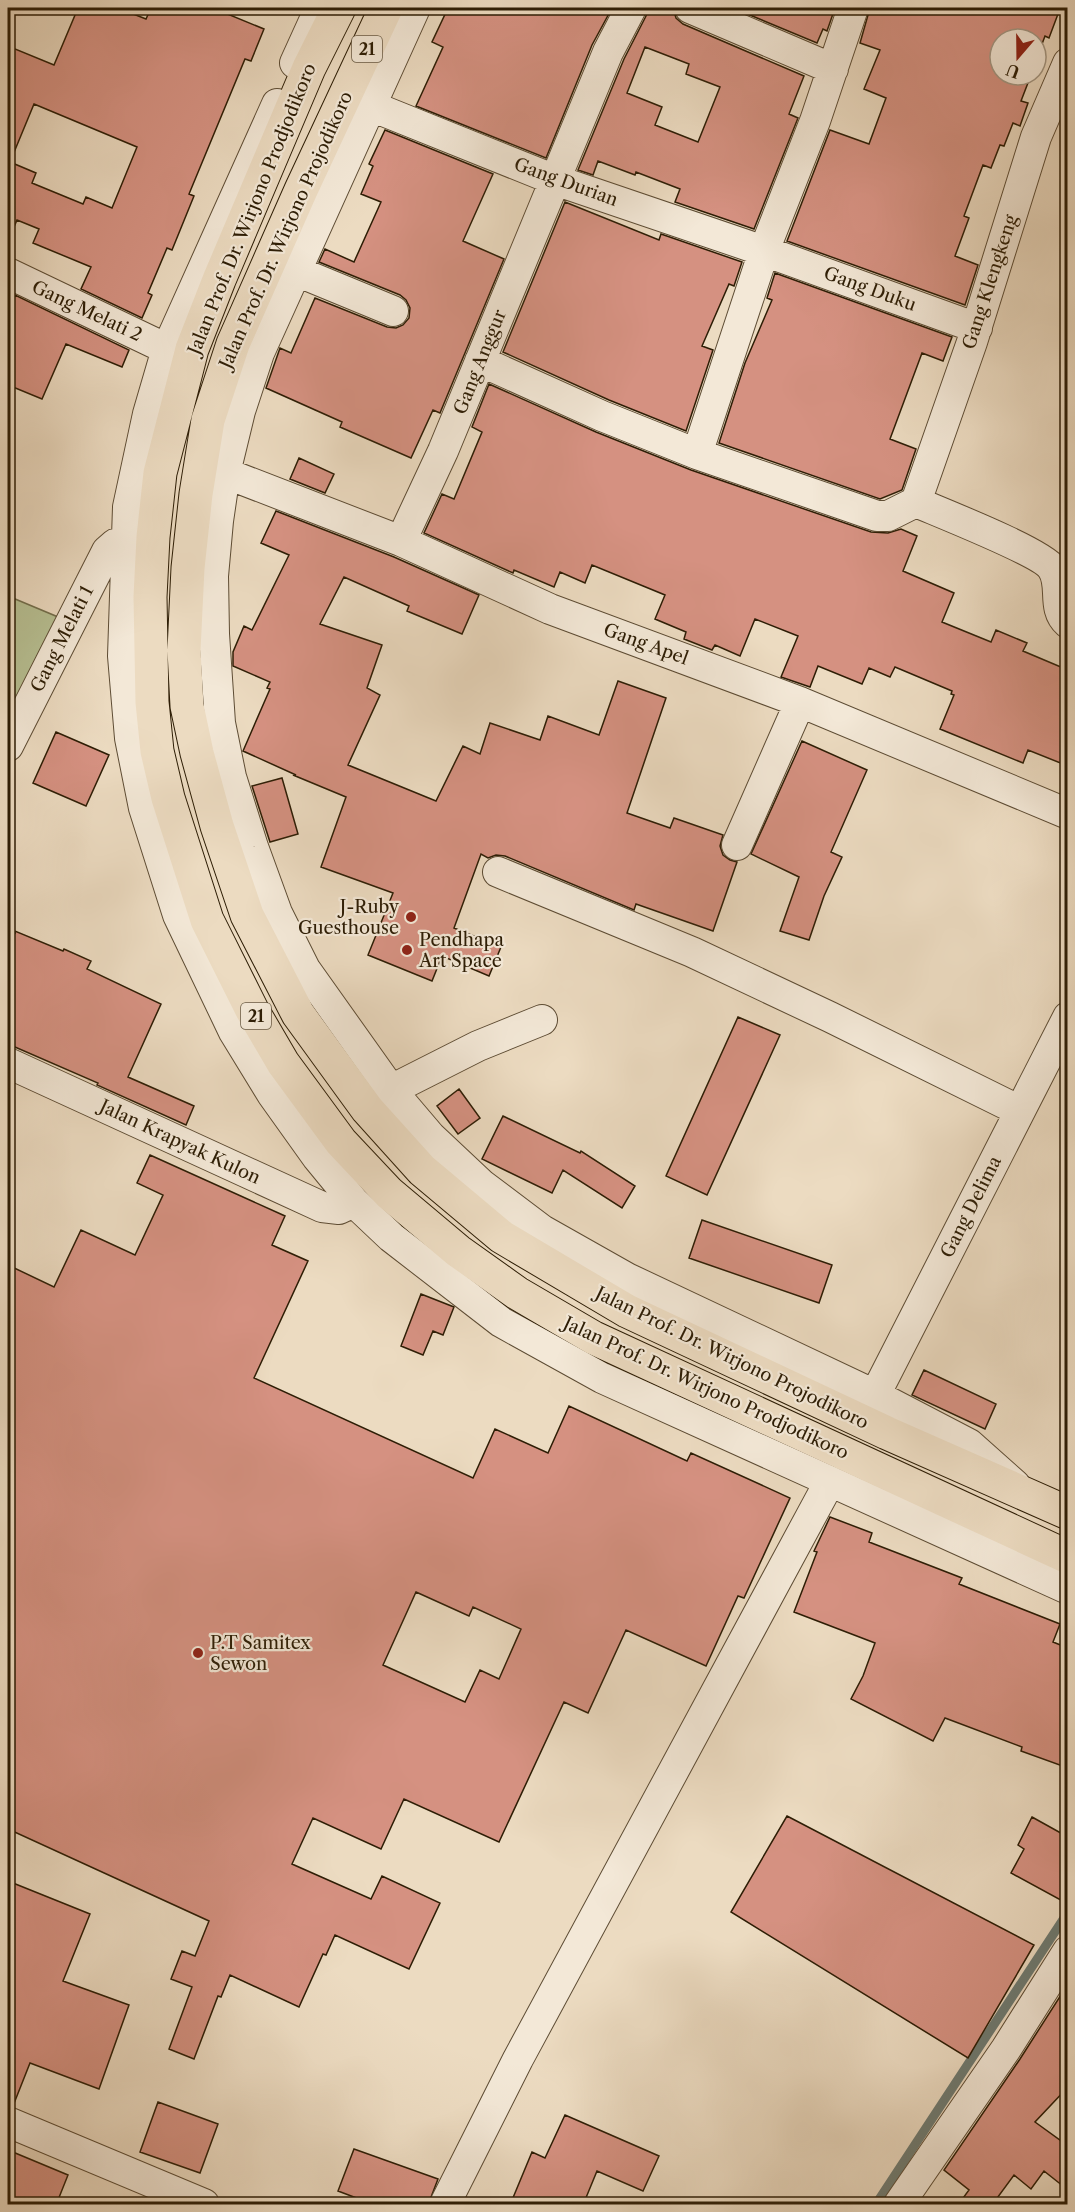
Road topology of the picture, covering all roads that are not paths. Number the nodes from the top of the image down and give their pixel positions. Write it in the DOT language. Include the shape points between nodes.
graph roads {
  1 [pos="320,8"];
  2 [pos="339,8"];
  3 [pos="386,8"];
  4 [pos="415,8"];
  5 [pos="631,8"];
  6 [pos="690,8"];
  7 [pos="853,8"];
  8 [pos="1068,63"];
  9 [pos="309,68"];
  10 [pos="833,69"];
  11 [pos="359,98"];
  12 [pos="555,180"];
  13 [pos="764,251"];
  14 [pos="296,271"];
  15 [pos="8,273"];
  16 [pos="393,311"];
  17 [pos="977,328"];
  18 [pos="167,349"];
  19 [pos="480,361"];
  20 [pos="697,454"];
  21 [pos="225,473"];
  22 [pos="916,502"];
  23 [pos="401,542"];
  24 [pos="127,543"];
  25 [pos="1068,623"];
  26 [pos="800,702"];
  27 [pos="8,746"];
  28 [pos="1068,814"];
  29 [pos="737,845"];
  30 [pos="498,872"];
  31 [pos="1068,1017"];
  32 [pos="542,1020"];
  33 [pos="8,1063"];
  34 [pos="391,1090"];
  35 [pos="1020,1111"];
  36 [pos="354,1202"];
  37 [pos="875,1395"];
  38 [pos="830,1481"];
  39 [pos="1027,1495"];
  40 [pos="1068,1513"];
  41 [pos="1068,1557"];
  42 [pos="1068,1589"];
  43 [pos="1065,1961"];
  44 [pos="8,2122"];
  45 [pos="204,2205"];
  46 [pos="445,2205"];
  47 [pos="899,2205"];
  1 -- 18 [label="street"];
  2 -- 9 [label="highway, Jalan Prof. Dr. Wirjono Prodjodikoro / 21"];
  3 -- 11 [label="highway, Jalan Prof. Dr. Wirjono Projodikoro / 21"];
  4 -- 11 [label="street"];
  5 -- 12 [label="street, Gang Anggur" via="608,52"];
  6 -- 10 [label="street"];
  7 -- 10 [label="street"];
  8 -- 17 [label="street, Gang Klengkeng" via="1036,137"];
  9 -- 11 [label="highway"];
  9 -- 41 [label="highway, Jalan Prof. Dr. Wirjono Prodjodikoro / 21" via="192,350 160,473 153,537 150,642 158,751 177,828 207,920 252,1010 284,1063 349,1150 389,1193 458,1251 517,1293 594,1338"];
  10 -- 13 [label="street"];
  11 -- 12 [label="street, Gang Durian"];
  11 -- 14 [label="street"];
  11 -- 39 [label="highway, Jalan Prof. Dr. Wirjono Projodikoro / 21" via="301,190 233,344 208,420 196,494 184,650 188,706 217,826 247,915 298,1014 367,1108 422,1170 502,1238 627,1311"];
  12 -- 13 [label="street, Gang Durian"];
  12 -- 19 [label="street, Gang Anggur"];
  13 -- 17 [label="street, Gang Duku"];
  13 -- 20 [label="street"];
  14 -- 16 [label="street"];
  14 -- 21 [label="street" via="259,354"];
  15 -- 18 [label="street, Gang Melati 2"];
  17 -- 22 [label="street, Gang Klengkeng"];
  18 -- 24 [label="street" via="128,507"];
  19 -- 20 [label="street" via="602,417"];
  19 -- 23 [label="street, Gang Anggur"];
  20 -- 22 [label="street" via="877,516 888,516"];
  21 -- 23 [label="street, Gang Apel"];
  21 -- 34 [label="street" via="213,576 214,634 220,723 231,777 282,923 305,969"];
  22 -- 25 [label="street" via="1047,563 1056,575 1058,608"];
  23 -- 26 [label="street, Gang Apel" via="550,609"];
  24 -- 27 [label="street, Gang Melati 1" via="115,544 107,551"];
  24 -- 36 [label="street" via="123,656 130,738 144,808 178,915 234,1032 272,1094 316,1157"];
  26 -- 28 [label="street, Gang Apel"];
  26 -- 29 [label="street"];
  30 -- 35 [label="street" via="692,952"];
  31 -- 35 [label="street, Gang Delima"];
  32 -- 34 [label="street" via="478,1046"];
  33 -- 36 [label="street, Jalan Krapyak Kulon" via="322,1207 339,1209"];
  34 -- 37 [label="street" via="431,1137 481,1184 542,1230 627,1278"];
  35 -- 37 [label="street, Gang Delima"];
  36 -- 38 [label="street" via="391,1237 501,1322 602,1378"];
  37 -- 39 [label="street" via="969,1444"];
  38 -- 42 [label="street"];
  38 -- 46 [label="street" via="518,2059"];
  39 -- 40 [label="highway, Jalan Prof. Dr. Wirjono Projodikoro / 21"];
  43 -- 47 [label="street"];
  44 -- 45 [label="street"];
}
